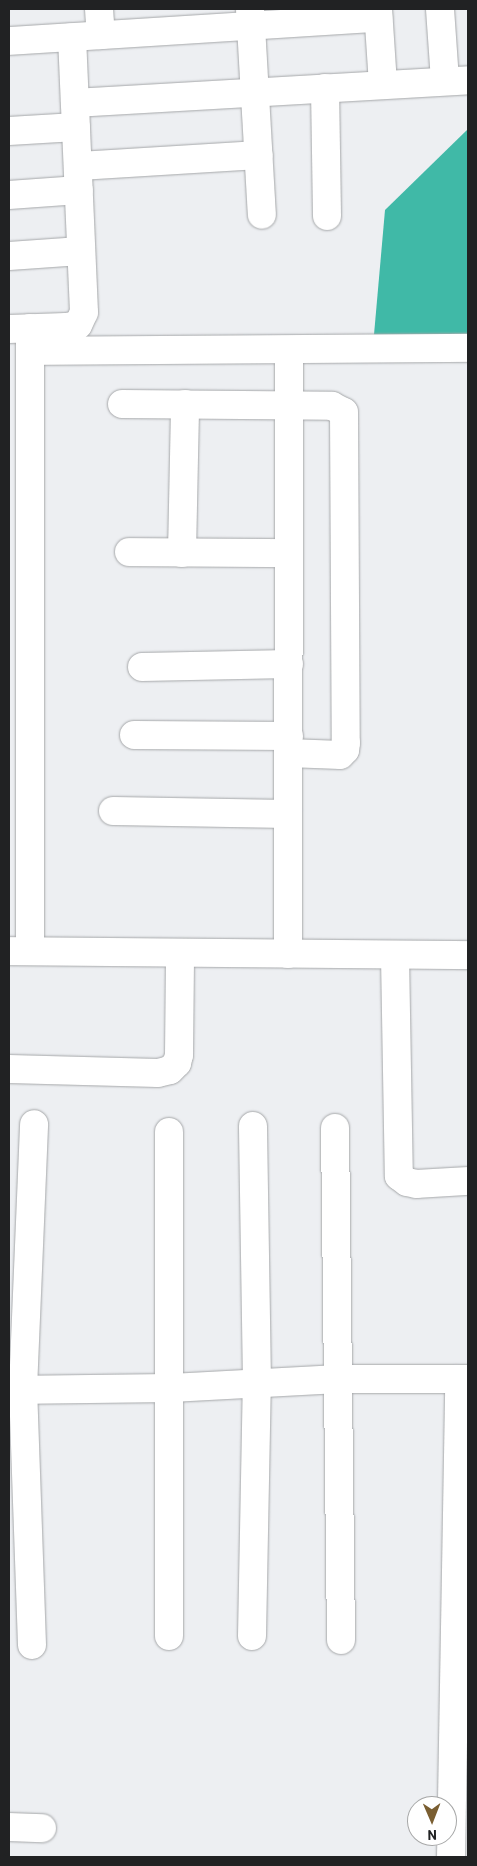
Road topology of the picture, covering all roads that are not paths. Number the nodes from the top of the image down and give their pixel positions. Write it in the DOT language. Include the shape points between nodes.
graph roads {
  1 [pos="448,9"];
  2 [pos="378,13"];
  3 [pos="250,17"];
  4 [pos="100,22"];
  5 [pos="72,37"];
  6 [pos="9,41"];
  7 [pos="456,81"];
  8 [pos="382,85"];
  9 [pos="325,88"];
  10 [pos="255,92"];
  11 [pos="75,115"];
  12 [pos="9,131"];
  13 [pos="259,155"];
  14 [pos="79,178"];
  15 [pos="9,195"];
  16 [pos="262,215"];
  17 [pos="327,216"];
  18 [pos="81,251"];
  19 [pos="9,256"];
  20 [pos="23,336"];
  21 [pos="468,348"];
  22 [pos="289,363"];
  23 [pos="122,404"];
  24 [pos="185,404"];
  25 [pos="289,404"];
  26 [pos="129,552"];
  27 [pos="182,553"];
  28 [pos="289,553"];
  29 [pos="289,664"];
  30 [pos="142,666"];
  31 [pos="134,735"];
  32 [pos="289,744"];
  33 [pos="113,811"];
  34 [pos="288,814"];
  35 [pos="19,951"];
  36 [pos="180,953"];
  37 [pos="288,954"];
  38 [pos="468,955"];
  39 [pos="395,956"];
  40 [pos="9,1069"];
  41 [pos="34,1124"];
  42 [pos="253,1126"];
  43 [pos="335,1128"];
  44 [pos="169,1132"];
  45 [pos="468,1181"];
  46 [pos="339,1379"];
  47 [pos="464,1379"];
  48 [pos="257,1383"];
  49 [pos="171,1388"];
  50 [pos="16,1390"];
  51 [pos="169,1636"];
  52 [pos="252,1636"];
  53 [pos="341,1640"];
  54 [pos="32,1645"];
  55 [pos="460,1716"];
  56 [pos="9,1828"];
  57 [pos="42,1828"];
  58 [pos="451,1857"];
  1 -- 7 [label="street"];
  2 -- 3 [label="street"];
  2 -- 8 [label="street"];
  3 -- 4 [label="street"];
  3 -- 10 [label="street"];
  4 -- 5 [label="street"];
  5 -- 6 [label="street"];
  5 -- 11 [label="street"];
  7 -- 8 [label="street"];
  8 -- 9 [label="street"];
  9 -- 10 [label="street"];
  9 -- 17 [label="street"];
  10 -- 11 [label="street"];
  10 -- 13 [label="street"];
  11 -- 12 [label="street"];
  11 -- 14 [label="street"];
  13 -- 14 [label="street"];
  13 -- 16 [label="street"];
  14 -- 15 [label="street"];
  14 -- 18 [label="street"];
  18 -- 19 [label="street"];
  18 -- 20 [label="street" via="84,312 78,325"];
  20 -- 21 [label="street"];
  20 -- 35 [label="street"];
  22 -- 25 [label="street"];
  23 -- 24 [label="street"];
  24 -- 25 [label="street"];
  24 -- 27 [label="street"];
  25 -- 28 [label="street"];
  25 -- 32 [label="street" via="332,406 344,412 346,742 345,750 340,754"];
  26 -- 27 [label="street"];
  27 -- 28 [label="street"];
  28 -- 29 [label="street"];
  29 -- 30 [label="street"];
  29 -- 32 [label="street"];
  31 -- 32 [label="street"];
  32 -- 34 [label="street"];
  33 -- 34 [label="street"];
  34 -- 37 [label="street"];
  35 -- 36 [label="street"];
  36 -- 37 [label="street"];
  36 -- 40 [label="street" via="179,1055 177,1064 170,1070 158,1073"];
  37 -- 39 [label="street"];
  38 -- 39 [label="street"];
  39 -- 45 [label="street" via="399,1176 417,1184"];
  41 -- 50 [label="street"];
  42 -- 48 [label="street"];
  43 -- 46 [label="street"];
  44 -- 49 [label="street"];
  46 -- 47 [label="street"];
  46 -- 48 [label="street"];
  46 -- 53 [label="street"];
  47 -- 55 [label="street"];
  48 -- 49 [label="street"];
  48 -- 52 [label="street"];
  49 -- 50 [label="street"];
  49 -- 51 [label="street"];
  50 -- 54 [label="street"];
  55 -- 58 [label="street"];
  56 -- 57 [label="street"];
}
